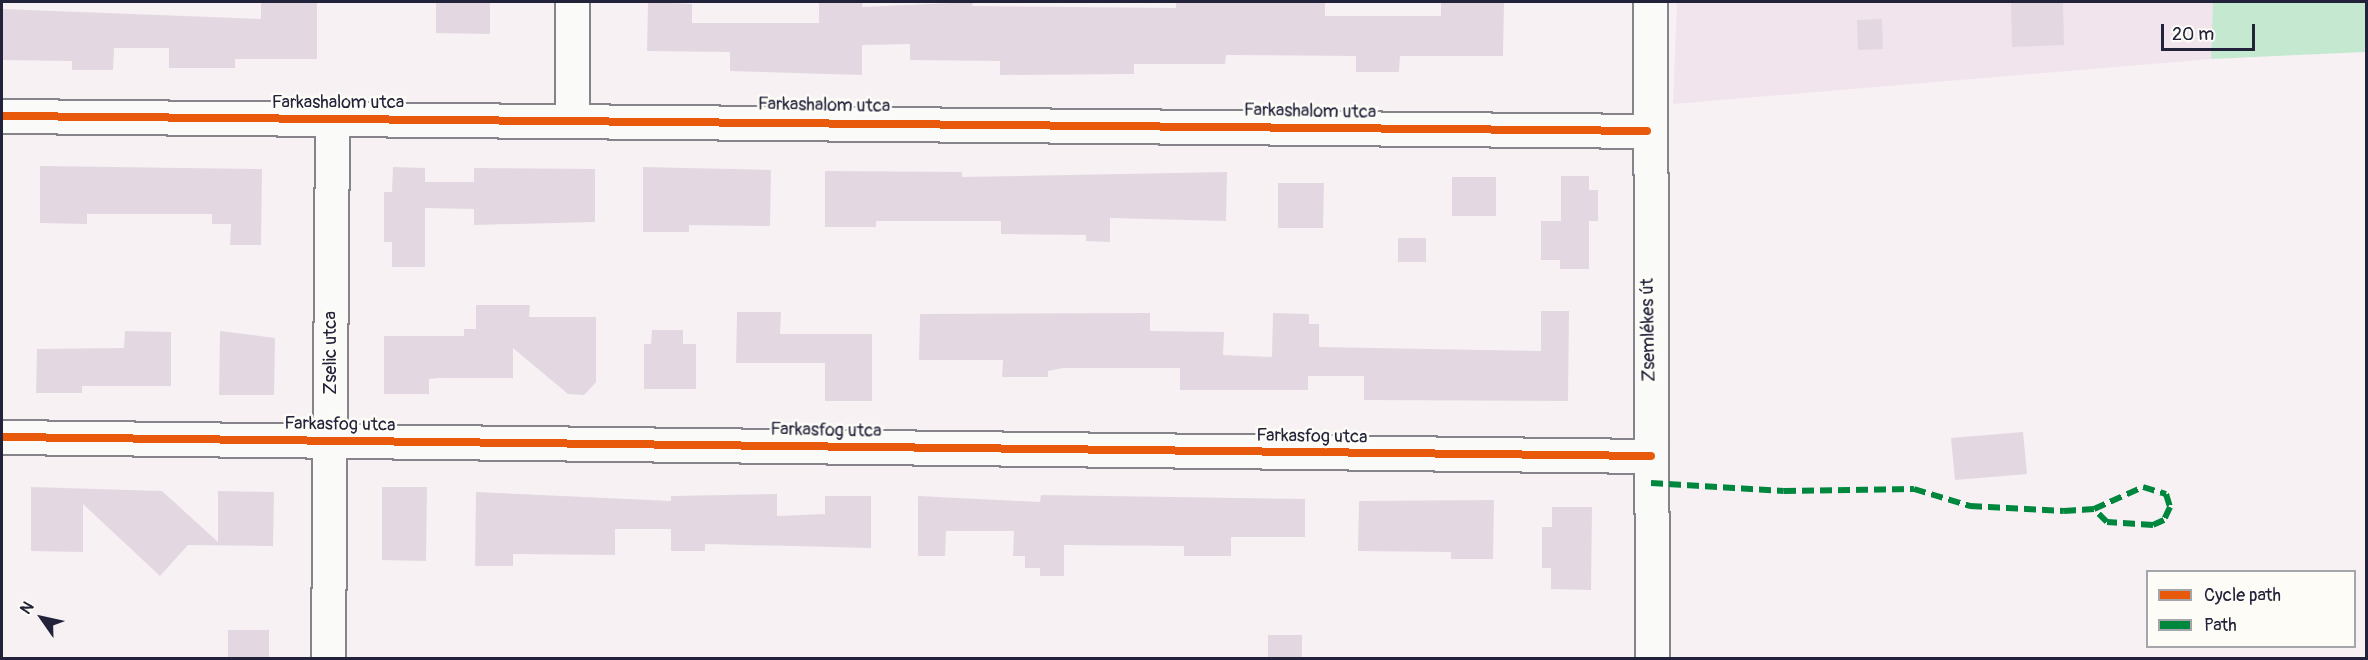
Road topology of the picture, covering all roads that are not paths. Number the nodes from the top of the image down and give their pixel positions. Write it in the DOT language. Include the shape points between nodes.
graph roads {
  1 [pos="572,2"];
  2 [pos="1650,2"];
  3 [pos="2,116"];
  4 [pos="572,118"];
  5 [pos="332,119"];
  6 [pos="1647,131"];
  7 [pos="2,437"];
  8 [pos="331,439"];
  9 [pos="1651,456"];
  10 [pos="328,658"];
  11 [pos="1652,658"];
  1 -- 4 [label="street"];
  2 -- 6 [label="street, Zsemlékes út"];
  3 -- 5 [label="street, Farkashalom utca"];
  4 -- 5 [label="street, Farkashalom utca"];
  4 -- 6 [label="street, Farkashalom utca"];
  5 -- 8 [label="street, Zselic utca"];
  6 -- 9 [label="street, Zsemlékes út"];
  7 -- 8 [label="street, Farkasfog utca"];
  8 -- 9 [label="street, Farkasfog utca"];
  8 -- 10 [label="street, Zselic utca"];
  9 -- 11 [label="street, Zsemlékes út"];
}
